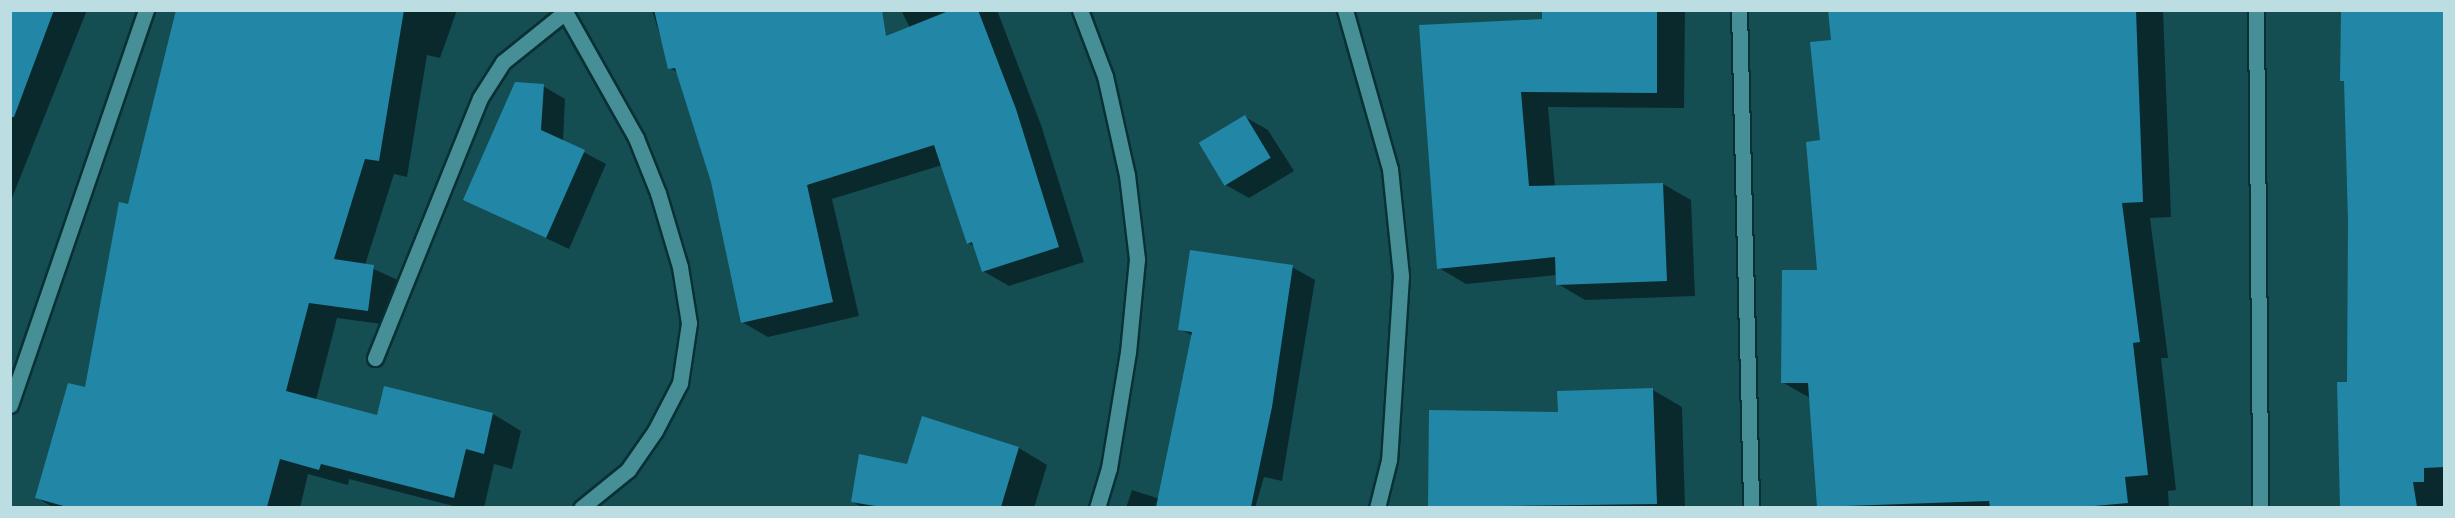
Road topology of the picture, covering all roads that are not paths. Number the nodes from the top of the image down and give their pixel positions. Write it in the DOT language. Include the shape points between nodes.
graph roads {
  1 [pos="146,10"];
  2 [pos="1080,10"];
  3 [pos="1345,10"];
  4 [pos="1739,10"];
  5 [pos="2256,10"];
  6 [pos="564,12"];
  7 [pos="375,358"];
  8 [pos="10,405"];
  9 [pos="581,507"];
  10 [pos="1096,507"];
  11 [pos="1377,507"];
  12 [pos="1751,507"];
  13 [pos="2260,507"];
  1 -- 8 [label="street"];
  2 -- 10 [label="street" via="1107,87 1126,175 1137,260 1125,375 1109,468"];
  3 -- 11 [label="street" via="1390,169 1401,276 1389,460"];
  4 -- 12 [label="street"];
  5 -- 13 [label="street"];
  6 -- 7 [label="street" via="503,62 480,98"];
  6 -- 9 [label="street" via="645,160 680,267 689,323 680,383 655,431 628,470"];
}
